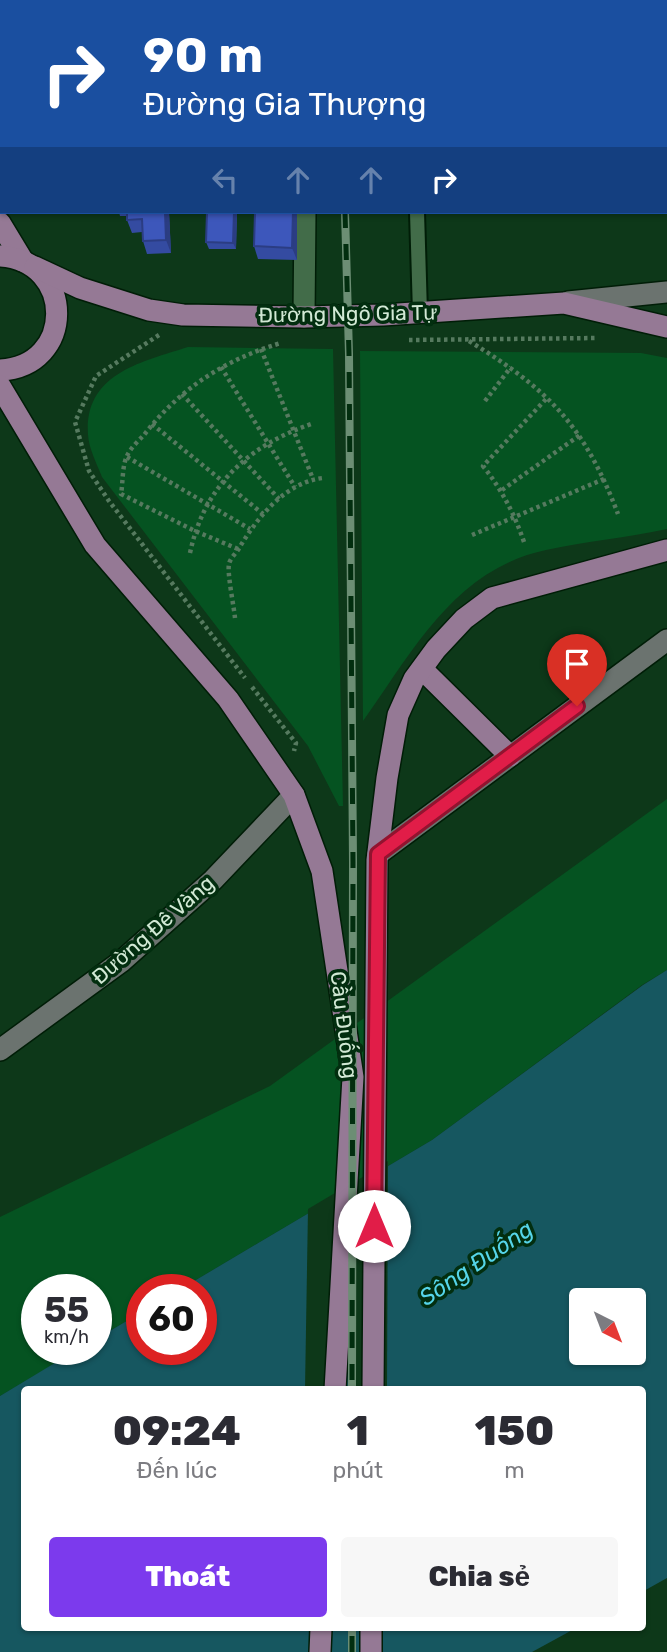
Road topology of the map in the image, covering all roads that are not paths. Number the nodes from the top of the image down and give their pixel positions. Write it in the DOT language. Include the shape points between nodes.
graph roads {
  1 [pos="305,214"];
  2 [pos="416,214"];
  3 [pos="0,223"];
  4 [pos="0,256"];
  5 [pos="29,264"];
  6 [pos="667,292"];
  7 [pos="564,303"];
  8 [pos="420,313"];
  9 [pos="304,317"];
  10 [pos="667,327"];
  11 [pos="0,370"];
  12 [pos="0,386"];
  13 [pos="667,550"];
  14 [pos="667,640"];
  15 [pos="422,669"];
  16 [pos="510,756"];
  17 [pos="289,789"];
  18 [pos="378,857"];
  19 [pos="0,1051"];
  20 [pos="335,1386"];
  21 [pos="373,1386"];
  22 [pos="321,1631"];
  23 [pos="371,1631"];
  24 [pos="320,1652"];
  25 [pos="371,1652"];
  1 -- 9 [label="street"];
  2 -- 8 [label="lane"];
  3 -- 5 [label="main road"];
  4 -- 5 [label="main road, Đường Ngô Gia Tự"];
  5 -- 9 [label="main road, Đường Ngô Gia Tự" via="80,288 149,310"];
  5 -- 11 [label="main road" via="44,277 56,300 55,326 35,358"];
  6 -- 7 [label="main road"];
  7 -- 8 [label="main road, Đường Ngô Gia Tự"];
  7 -- 10 [label="main road, Đường Ngô Gia Tự"];
  8 -- 9 [label="main road, Đường Ngô Gia Tự"];
  12 -- 17 [label="main road" via="95,545 228,699"];
  13 -- 15 [label="main road" via="492,598 464,619"];
  14 -- 16 [label="main road"];
  15 -- 16 [label="main road"];
  15 -- 18 [label="main road" via="398,715"];
  16 -- 18 [label="main road"];
  17 -- 19 [label="main road, Đường Đê Vàng" via="213,880 122,961"];
  17 -- 20 [label="main road, Cầu Đuống" via="322,871 353,1077"];
  18 -- 21 [label="main road, Cầu Đuống"];
  22 -- 24 [label="main road"];
  23 -- 25 [label="main road"];
}
